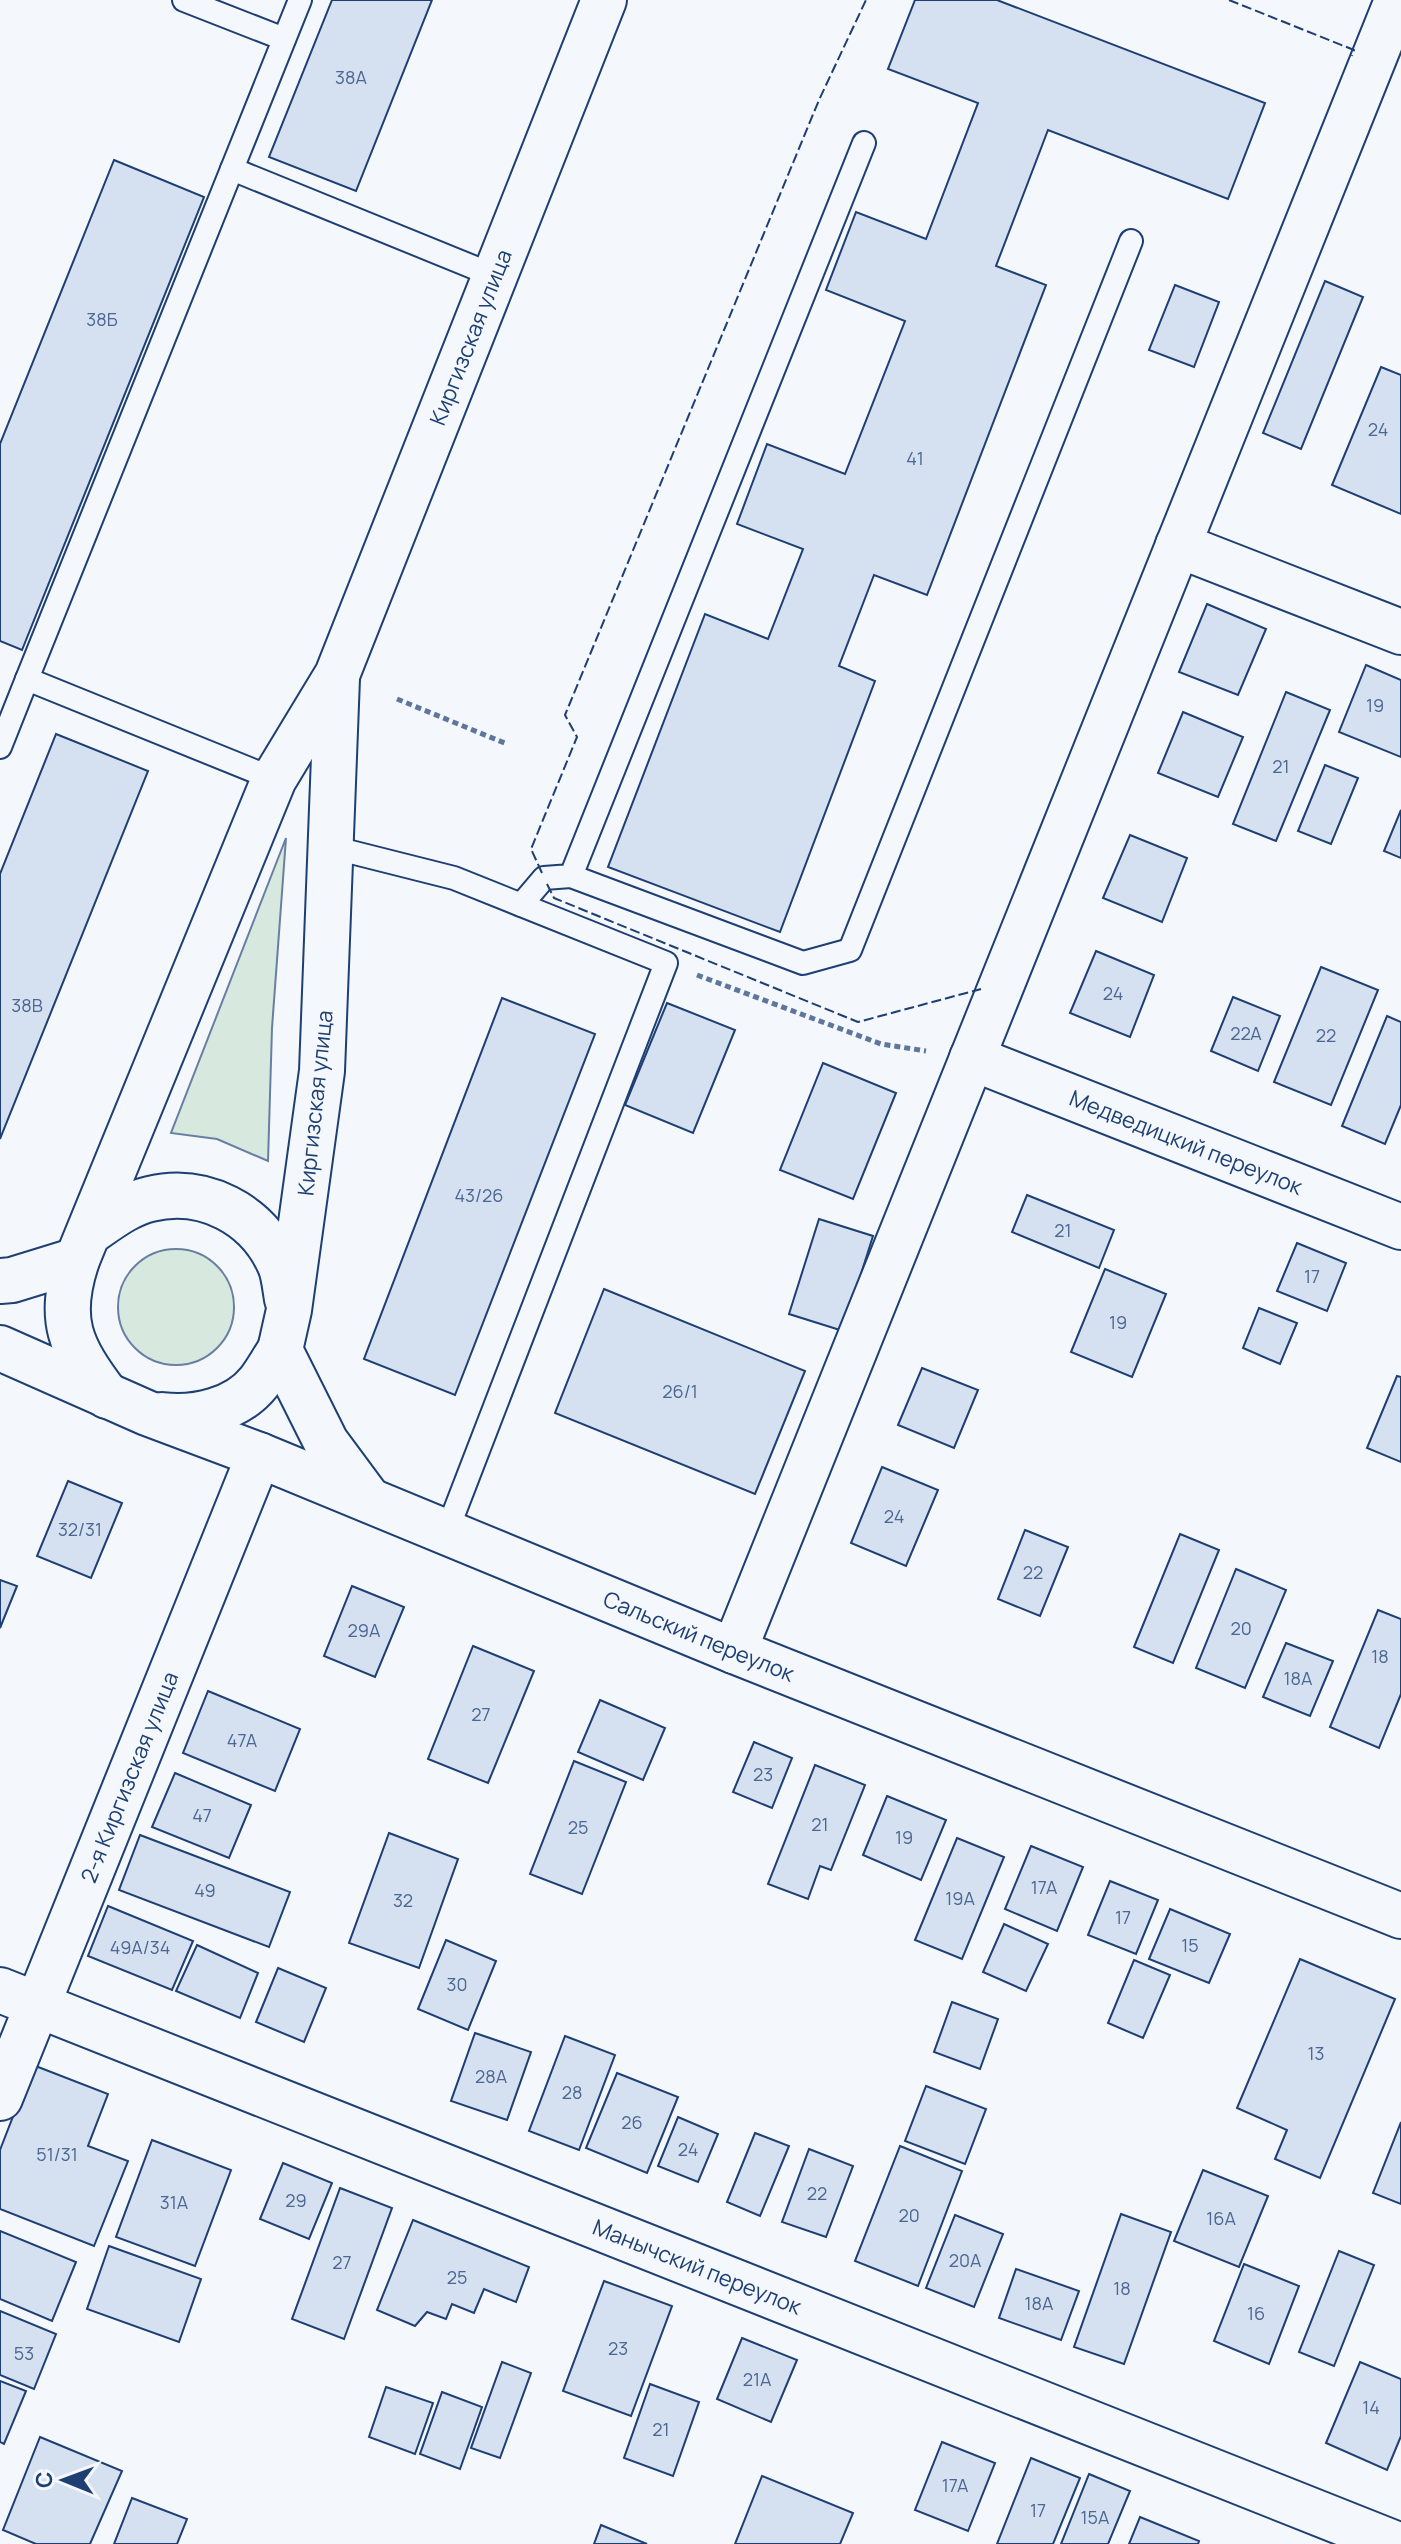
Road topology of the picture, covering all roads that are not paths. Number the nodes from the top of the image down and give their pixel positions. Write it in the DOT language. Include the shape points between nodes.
graph roads {
  1 [pos="184,0"];
  2 [pos="300,0"];
  3 [pos="604,0"];
  4 [pos="1389,7"];
  5 [pos="284,39"];
  6 [pos="864,143"];
  7 [pos="232,169"];
  8 [pos="1131,241"];
  9 [pos="495,276"];
  10 [pos="1178,545"];
  11 [pos="1401,632"];
  12 [pos="337,675"];
  13 [pos="27,679"];
  14 [pos="0,747"];
  15 [pos="274,779"];
  16 [pos="331,847"];
  17 [pos="571,876"];
  18 [pos="521,905"];
  19 [pos="972,1058"];
  20 [pos="1401,1227"];
  21 [pos="84,1246"];
  22 [pos="0,1281"];
  23 [pos="284,1330"];
  24 [pos="0,1348"];
  25 [pos="107,1396"];
  26 [pos="147,1413"];
  27 [pos="259,1455"];
  28 [pos="371,1502"];
  29 [pos="447,1531"];
  30 [pos="734,1651"];
  31 [pos="1401,1916"];
  32 [pos="19,1998"];
  33 [pos="0,2098"];
  34 [pos="1396,2544"];
  1 -- 5 [label="lane"];
  2 -- 5 [label="lane"];
  3 -- 9 [label="street, Киргизская улица"];
  4 -- 10 [label="street"];
  5 -- 7 [label="lane"];
  6 -- 17 [label="lane"];
  7 -- 9 [label="lane"];
  7 -- 13 [label="lane"];
  8 -- 17 [label="lane" via="850,950 803,963"];
  9 -- 12 [label="street, Киргизская улица"];
  10 -- 11 [label="street"];
  10 -- 19 [label="street"];
  12 -- 15 [label="street, Киргизская улица"];
  12 -- 16 [label="street, Киргизская улица"];
  13 -- 14 [label="lane"];
  13 -- 15 [label="lane"];
  15 -- 21 [label="street, Киргизская улица"];
  16 -- 18 [label="lane" via="454,878"];
  16 -- 23 [label="street, Киргизская улица" via="322,1071"];
  17 -- 18 [label="lane" via="544,878"];
  18 -- 29 [label="lane" via="666,963"];
  19 -- 20 [label="street, Медведицкий переулок"];
  19 -- 30 [label="street"];
  21 -- 22 [label="street"];
  21 -- 23 [label="street" via="121,1210 150,1199 185,1195 210,1200 237,1212 260,1232 281,1264"];
  21 -- 25 [label="street" via="67,1310 78,1356"];
  23 -- 26 [label="street" via="257,1385 227,1406 186,1418"];
  23 -- 28 [label="street" via="326,1442"];
  24 -- 25 [label="street, Сальский переулок"];
  25 -- 26 [label="street, Сальский переулок"];
  26 -- 27 [label="street, Сальский переулок"];
  27 -- 28 [label="street, Сальский переулок"];
  27 -- 32 [label="street, 2-я Киргизская улица"];
  28 -- 29 [label="street, Сальский переулок"];
  29 -- 30 [label="street, Сальский переулок"];
  30 -- 31 [label="street, Сальский переулок"];
  32 -- 33 [label="street, 2-я Киргизская улица"];
  32 -- 34 [label="street, Манычский переулок"];
}
